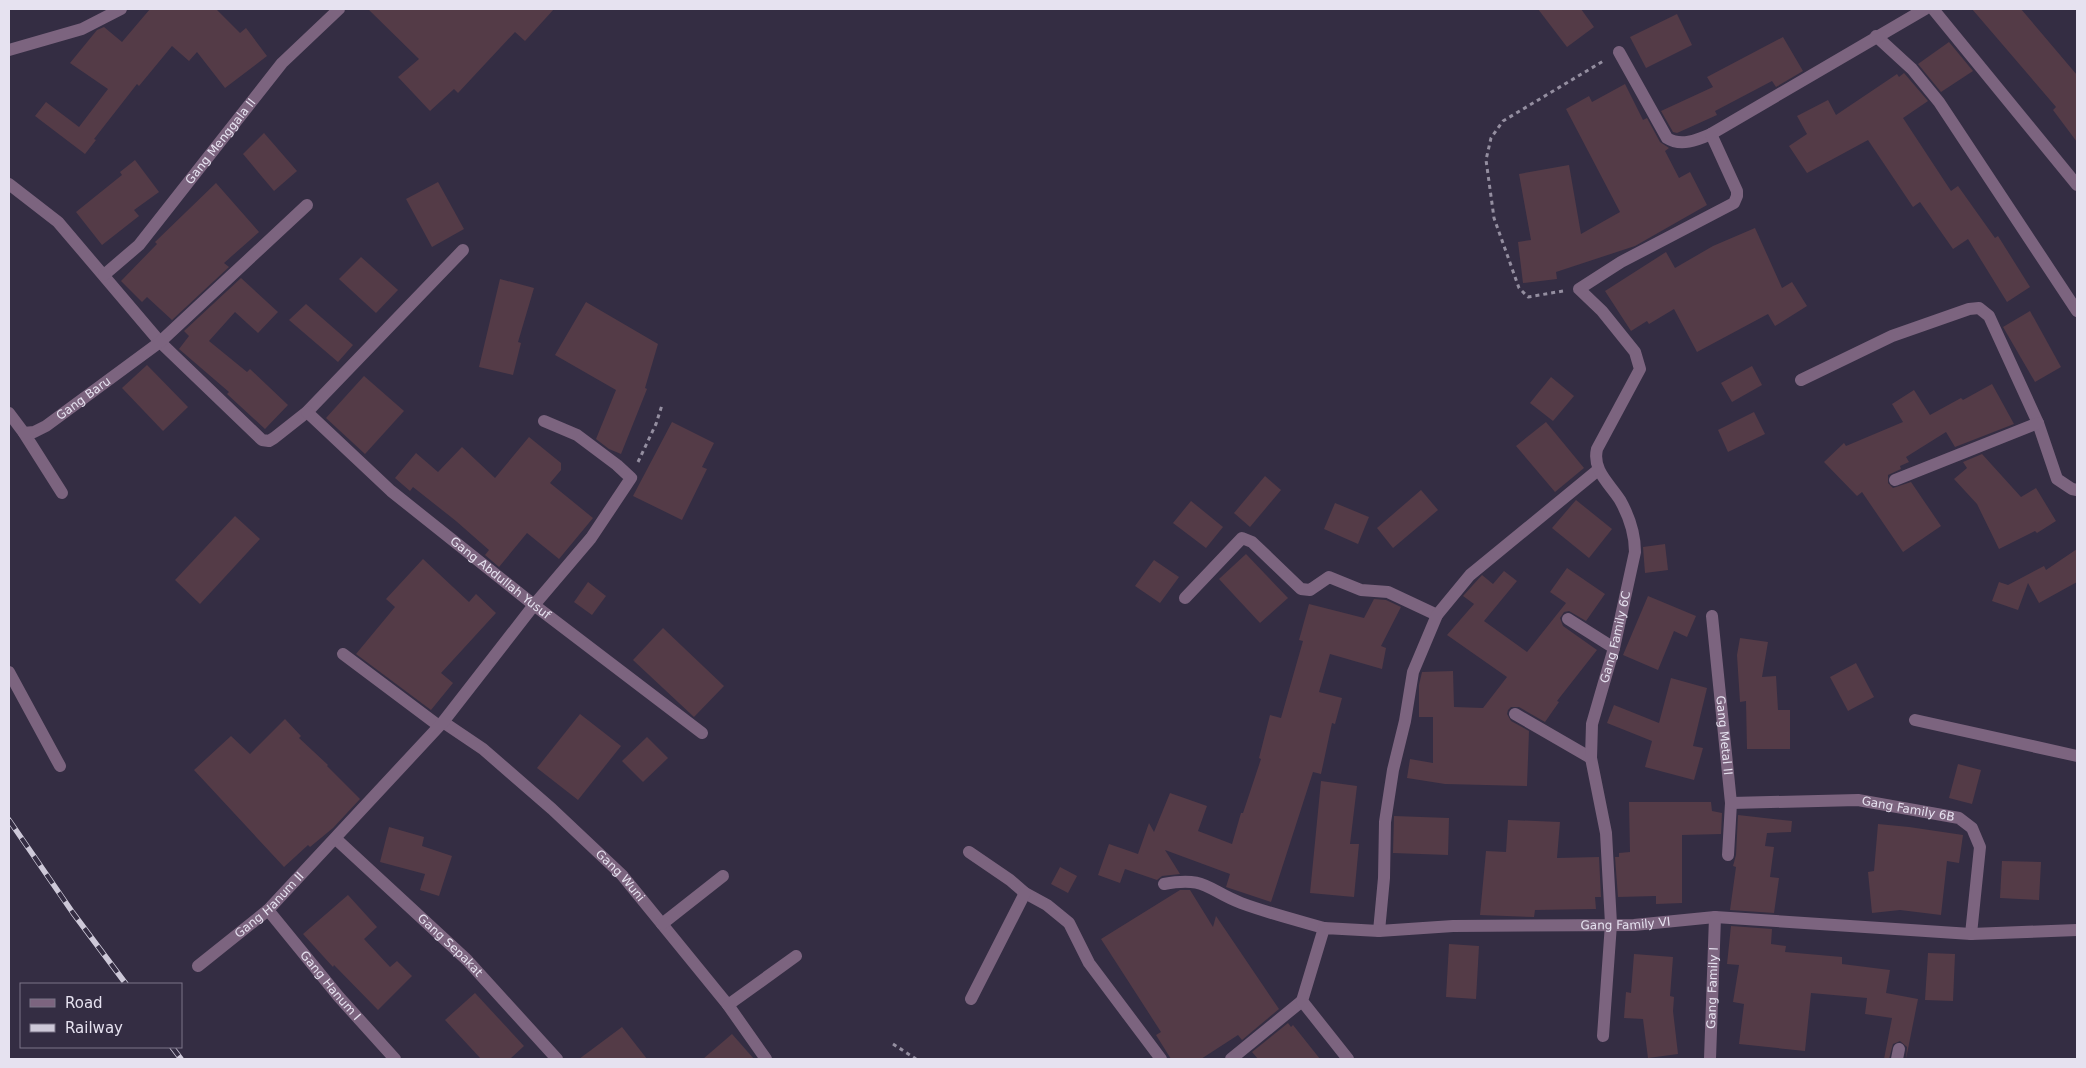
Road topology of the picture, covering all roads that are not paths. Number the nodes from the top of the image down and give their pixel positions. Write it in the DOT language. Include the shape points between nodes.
graph roads {
  1 [pos="121,9"];
  2 [pos="339,9"];
  3 [pos="1925,9"];
  4 [pos="1933,9"];
  5 [pos="1876,36"];
  6 [pos="9,50"];
  7 [pos="1619,52"];
  8 [pos="1711,134"];
  9 [pos="9,184"];
  10 [pos="2077,185"];
  11 [pos="307,205"];
  12 [pos="462,250"];
  13 [pos="104,275"];
  14 [pos="2077,311"];
  15 [pos="160,342"];
  16 [pos="1800,380"];
  17 [pos="306,412"];
  18 [pos="9,413"];
  19 [pos="544,421"];
  20 [pos="2038,424"];
  21 [pos="24,432"];
  22 [pos="1598,470"];
  23 [pos="1895,480"];
  24 [pos="2077,490"];
  25 [pos="62,493"];
  26 [pos="1185,598"];
  27 [pos="534,605"];
  28 [pos="1437,615"];
  29 [pos="1712,616"];
  30 [pos="1568,619"];
  31 [pos="1614,648"];
  32 [pos="344,654"];
  33 [pos="9,672"];
  34 [pos="1515,714"];
  35 [pos="1915,720"];
  36 [pos="441,724"];
  37 [pos="702,733"];
  38 [pos="2077,756"];
  39 [pos="1591,758"];
  40 [pos="60,766"];
  41 [pos="1731,803"];
  42 [pos="336,839"];
  43 [pos="970,852"];
  44 [pos="1728,856"];
  45 [pos="723,876"];
  46 [pos="1164,884"];
  47 [pos="1025,894"];
  48 [pos="268,910"];
  49 [pos="1715,918"];
  50 [pos="662,924"];
  51 [pos="1611,924"];
  52 [pos="1324,928"];
  53 [pos="2077,930"];
  54 [pos="1380,931"];
  55 [pos="1971,934"];
  56 [pos="796,956"];
  57 [pos="198,966"];
  58 [pos="971,999"];
  59 [pos="1302,1001"];
  60 [pos="728,1005"];
  61 [pos="1603,1036"];
  62 [pos="395,1059"];
  63 [pos="557,1059"];
  64 [pos="766,1059"];
  65 [pos="1161,1059"];
  66 [pos="1230,1059"];
  67 [pos="1348,1059"];
  68 [pos="1710,1059"];
  1 -- 6 [label="street" via="82,30"];
  2 -- 13 [label="street, Gang Menggala II" via="282,63 139,245"];
  3 -- 5 [label="street"];
  4 -- 10 [label="street"];
  5 -- 8 [label="street"];
  5 -- 14 [label="street" via="1912,69 1939,102"];
  7 -- 8 [label="street" via="1667,138 1680,143"];
  8 -- 22 [label="street" via="1737,191 1734,203 1621,262 1578,289 1602,311 1635,352 1640,369 1598,448 1595,456"];
  9 -- 13 [label="street" via="58,222"];
  11 -- 15 [label="street, Gang Baru"];
  12 -- 17 [label="street"];
  13 -- 15 [label="street"];
  15 -- 17 [label="street" via="262,440 274,438"];
  15 -- 21 [label="street, Gang Baru" via="46,426 34,432"];
  16 -- 20 [label="street" via="1892,336 1969,308 1979,308 1989,316"];
  17 -- 27 [label="street, Gang Abdullah Yusuf" via="391,491"];
  18 -- 21 [label="street"];
  19 -- 27 [label="street, Gang Hanum II" via="577,435 630,478 591,538"];
  20 -- 23 [label="street"];
  20 -- 24 [label="street" via="2057,479"];
  21 -- 25 [label="street"];
  22 -- 28 [label="street" via="1470,575"];
  22 -- 31 [label="street, Gang Family 6C" via="1620,501 1635,536 1635,552"];
  26 -- 28 [label="street" via="1242,538 1252,542 1301,589 1310,590 1329,577 1361,590 1388,592"];
  27 -- 36 [label="street, Gang Hanum II"];
  27 -- 37 [label="street, Gang Abdullah Yusuf"];
  28 -- 54 [label="street" via="1413,672 1393,770 1385,822"];
  29 -- 41 [label="street, Gang Metal II"];
  30 -- 31 [label="street"];
  31 -- 39 [label="street, Gang Family 6C" via="1592,724"];
  32 -- 36 [label="street, Gang Wuni"];
  33 -- 40 [label="street"];
  34 -- 39 [label="street"];
  35 -- 38 [label="street"];
  36 -- 42 [label="street, Gang Hanum II"];
  36 -- 50 [label="street, Gang Wuni" via="483,749 552,809 622,875"];
  39 -- 51 [label="street, Gang Family 6C" via="1606,834"];
  41 -- 44 [label="street, Gang Metal II"];
  41 -- 55 [label="street, Gang Family 6B" via="1858,800 1959,818 1972,828 1980,847"];
  42 -- 48 [label="street, Gang Hanum II"];
  42 -- 63 [label="street, Gang Sepakat" via="467,960"];
  43 -- 47 [label="street"];
  45 -- 50 [label="street"];
  46 -- 52 [label="street, Gang Family VI" via="1201,883 1240,903"];
  47 -- 58 [label="street"];
  47 -- 65 [label="street" via="1048,905 1069,923 1089,964"];
  48 -- 57 [label="street, Gang Hanum II"];
  48 -- 62 [label="street, Gang Hanum I"];
  49 -- 51 [label="street, Gang Family VI"];
  49 -- 55 [label="street, Gang Family VI"];
  49 -- 68 [label="street, Gang Family I"];
  50 -- 60 [label="street, Gang Wuni"];
  51 -- 54 [label="street, Gang Family VI" via="1453,926"];
  51 -- 61 [label="street, Gang Family 6C"];
  52 -- 54 [label="street, Gang Family VI"];
  52 -- 59 [label="street"];
  53 -- 55 [label="street, Gang Family VI"];
  56 -- 60 [label="street"];
  59 -- 66 [label="street"];
  59 -- 67 [label="street"];
  60 -- 64 [label="street, Gang Wuni"];
}
